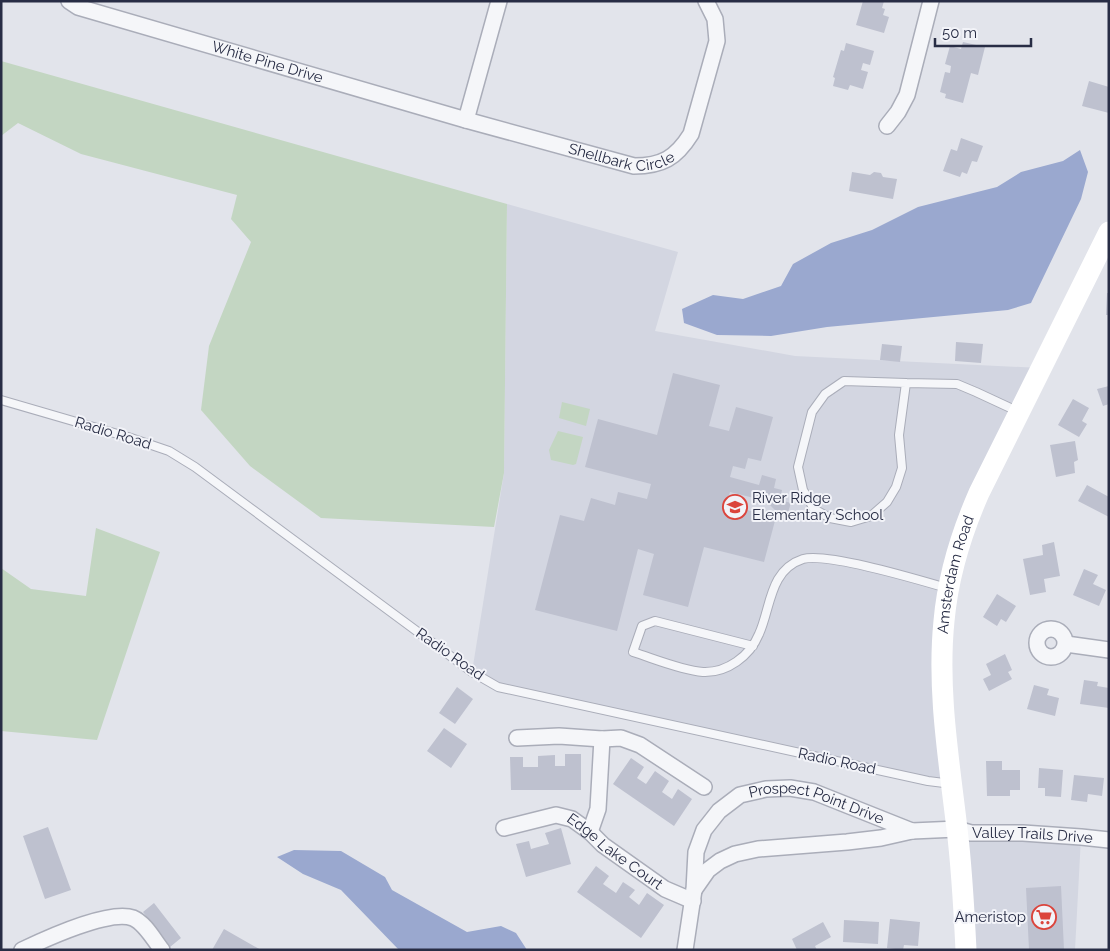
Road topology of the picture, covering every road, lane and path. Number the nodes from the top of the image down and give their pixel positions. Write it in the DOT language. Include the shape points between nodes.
graph roads {
  1 [pos="69,1"];
  2 [pos="499,1"];
  3 [pos="706,1"];
  4 [pos="931,1"];
  5 [pos="466,120"];
  6 [pos="887,126"];
  7 [pos="1109,232"];
  8 [pos="906,383"];
  9 [pos="1,400"];
  10 [pos="1019,412"];
  11 [pos="949,589"];
  12 [pos="1066,644"];
  13 [pos="752,646"];
  14 [pos="1109,650"];
  15 [pos="518,738"];
  16 [pos="602,739"];
  17 [pos="951,782"];
  18 [pos="704,787"];
  19 [pos="504,828"];
  20 [pos="957,829"];
  21 [pos="912,831"];
  22 [pos="590,832"];
  23 [pos="1109,840"];
  24 [pos="694,896"];
  25 [pos="22,950"];
  26 [pos="162,950"];
  27 [pos="685,950"];
  28 [pos="966,950"];
  1 -- 5 [label="street, White Pine Drive" via="78,7"];
  2 -- 5 [label="street"];
  3 -- 5 [label="street, Shellbark Circle" via="717,29 715,51 691,134 668,160 634,166"];
  4 -- 6 [label="street" via="906,95"];
  7 -- 10 [label="main road, Amsterdam Road"];
  8 -- 8 [label="lane" via="844,382 825,394 812,412 798,467 803,490 814,510 830,518 851,522 871,516 887,502 902,468 899,435"];
  8 -- 10 [label="lane" via="958,384"];
  9 -- 17 [label="lane, Radio Road" via="169,451 472,672 498,686 919,779"];
  10 -- 11 [label="main road, Amsterdam Road" via="966,522"];
  11 -- 13 [label="lane" via="841,561 805,558 787,568 779,577 771,592 760,634"];
  11 -- 17 [label="main road, Amsterdam Road" via="941,680"];
  12 -- 14 [label="street"];
  13 -- 13 [label="lane" via="734,664 715,671 691,670 634,652 642,626 655,621"];
  15 -- 16 [label="street"];
  16 -- 18 [label="street" via="621,738 640,745"];
  16 -- 22 [label="street" via="598,809"];
  17 -- 20 [label="main road, Amsterdam Road"];
  19 -- 22 [label="street, Edge Lake Court" via="556,815 572,818"];
  20 -- 21 [label="street, Prospect Point Drive"];
  20 -- 23 [label="street, Valley Trails Drive" via="971,833 1023,833"];
  20 -- 28 [label="main road, Amsterdam Road"];
  21 -- 24 [label="street, Prospect Point Drive" via="881,838 735,854 708,870"];
  21 -- 24 [label="street, Prospect Point Drive" via="814,792 790,788 740,795 718,811 704,830 696,852"];
  22 -- 24 [label="street, Edge Lake Court" via="665,889"];
  24 -- 27 [label="street, Prospect Point Drive"];
  25 -- 26 [label="street" via="94,921 119,917 140,922"];
}
